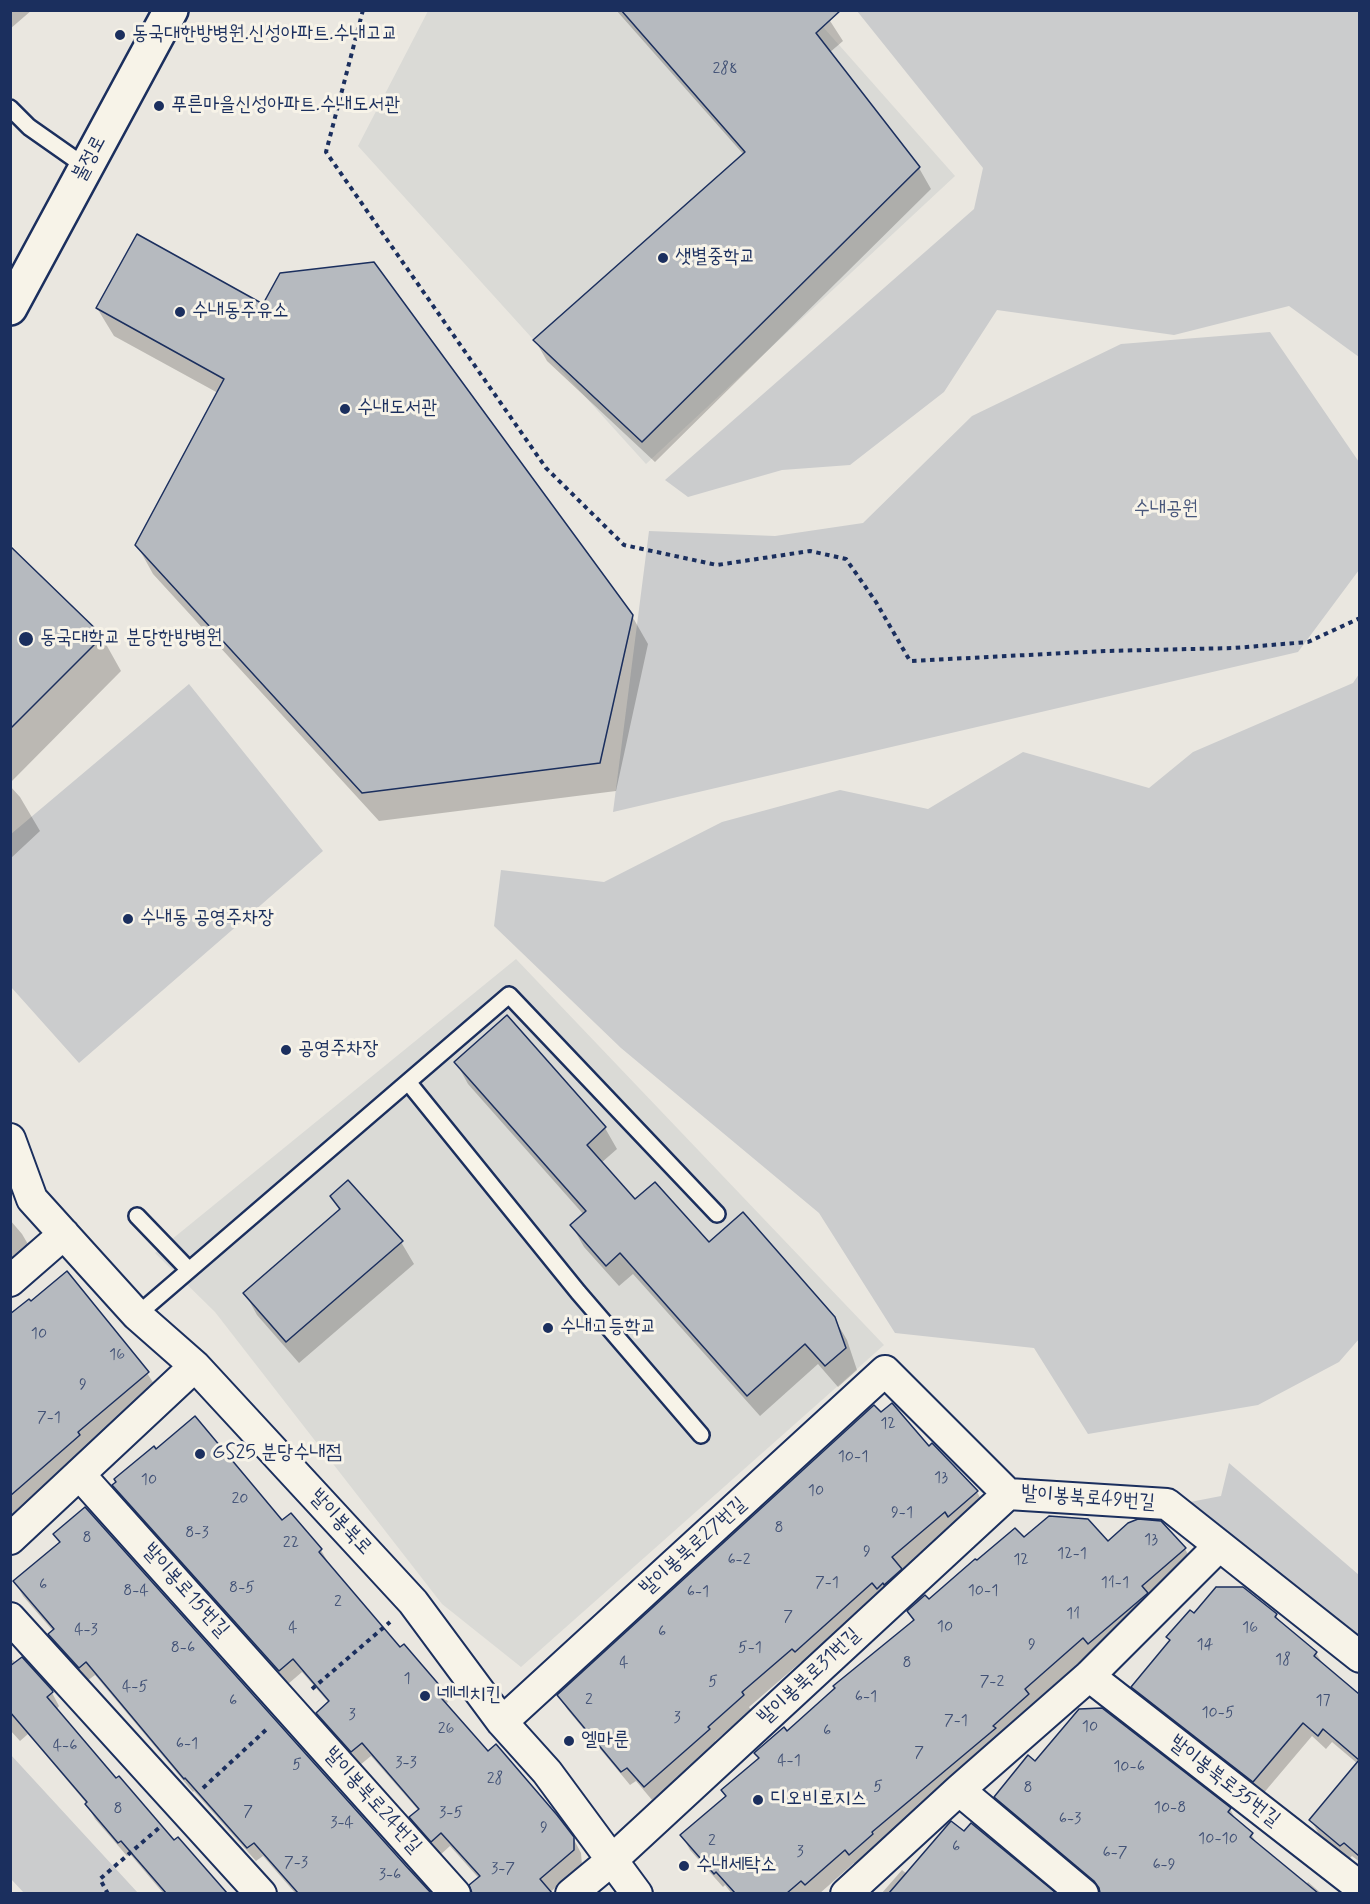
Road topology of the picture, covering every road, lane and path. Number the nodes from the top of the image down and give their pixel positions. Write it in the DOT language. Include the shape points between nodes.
graph roads {
  1 [pos="171,10"];
  2 [pos="363,10"];
  3 [pos="10,108"];
  4 [pos="86,167"];
  5 [pos="10,308"];
  6 [pos="1359,618"];
  7 [pos="408,1082"];
  8 [pos="10,1139"];
  9 [pos="717,1214"];
  10 [pos="136,1216"];
  11 [pos="64,1234"];
  12 [pos="189,1270"];
  13 [pos="10,1281"];
  14 [pos="137,1315"];
  15 [pos="195,1366"];
  16 [pos="885,1371"];
  17 [pos="701,1435"];
  18 [pos="80,1474"];
  19 [pos="1008,1494"];
  20 [pos="10,1539"];
  21 [pos="1219,1546"];
  22 [pos="10,1618"];
  23 [pos="1359,1657"];
  24 [pos="1089,1676"];
  25 [pos="290,1708"];
  26 [pos="502,1722"];
  27 [pos="959,1790"];
  28 [pos="181,1808"];
  29 [pos="612,1860"];
  30 [pos="1359,1887"];
  31 [pos="108,1893"];
  32 [pos="261,1893"];
  33 [pos="455,1893"];
  34 [pos="571,1893"];
  35 [pos="637,1893"];
  36 [pos="846,1893"];
  37 [pos="1083,1893"];
  1 -- 4 [label="main road, 불정로"];
  2 -- 6 [label="path" via="326,152 546,468 624,545 717,565 810,551 846,559 910,661 1308,642"];
  3 -- 4 [label="lane" via="29,127"];
  4 -- 5 [label="main road, 불정로"];
  7 -- 9 [label="lane" via="509,995"];
  7 -- 12 [label="lane"];
  7 -- 17 [label="lane" via="578,1292"];
  8 -- 11 [label="street, 발이봉북로" via="32,1199"];
  10 -- 12 [label="lane"];
  11 -- 13 [label="street"];
  11 -- 14 [label="street, 발이봉북로"];
  12 -- 14 [label="lane"];
  14 -- 15 [label="street, 발이봉북로"];
  15 -- 18 [label="street"];
  15 -- 26 [label="street, 발이봉북로" via="413,1602"];
  16 -- 19 [label="street, 발이봉북로49번길"];
  16 -- 26 [label="street, 발이봉북로27번길"];
  18 -- 20 [label="street"];
  18 -- 25 [label="street, 발이봉로15번길"];
  19 -- 21 [label="street, 발이봉북로49번길" via="1167,1504"];
  19 -- 29 [label="street, 발이봉북로31번길"];
  21 -- 23 [label="street, 발이봉북로49번길"];
  21 -- 24 [label="street"];
  22 -- 28 [label="street"];
  24 -- 27 [label="street"];
  24 -- 30 [label="street, 발이봉북로35번길"];
  25 -- 33 [label="street, 발이봉북로24번길"];
  26 -- 29 [label="street, 발이봉북로" via="547,1772"];
  27 -- 36 [label="street"];
  27 -- 37 [label="street"];
  28 -- 31 [label="path" via="100,1879"];
  28 -- 32 [label="street"];
  29 -- 34 [label="street, 발이봉북로31번길"];
  29 -- 35 [label="street, 발이봉북로"];
}
